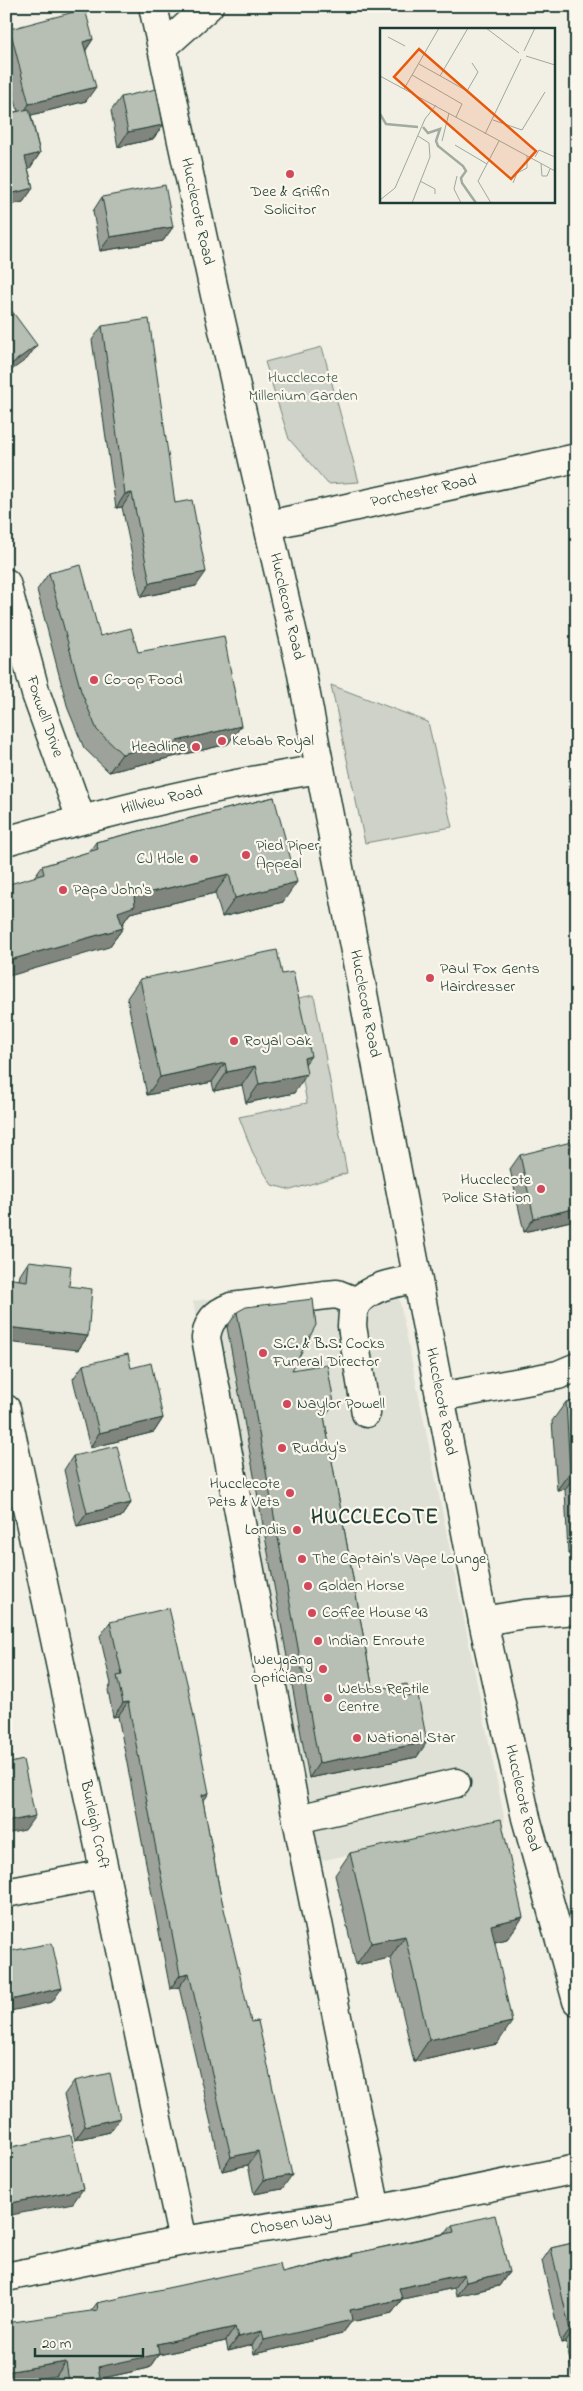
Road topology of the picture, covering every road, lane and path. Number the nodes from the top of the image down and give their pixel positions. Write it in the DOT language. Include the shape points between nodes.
graph roads {
  1 [pos="153,6"];
  2 [pos="209,6"];
  3 [pos="162,48"];
  4 [pos="577,458"];
  5 [pos="269,525"];
  6 [pos="6,582"];
  7 [pos="320,770"];
  8 [pos="81,819"];
  9 [pos="6,841"];
  10 [pos="417,1279"];
  11 [pos="357,1302"];
  12 [pos="577,1367"];
  13 [pos="440,1397"];
  14 [pos="7,1409"];
  15 [pos="366,1412"];
  16 [pos="577,1610"];
  17 [pos="483,1621"];
  18 [pos="456,1783"];
  19 [pos="297,1819"];
  20 [pos="105,1874"];
  21 [pos="6,1893"];
  22 [pos="577,2000"];
  23 [pos="577,2169"];
  24 [pos="376,2210"];
  25 [pos="183,2241"];
  26 [pos="6,2277"];
  1 -- 3 [label="street, Hucclecote Road"];
  2 -- 3 [label="street"];
  3 -- 5 [label="street, Hucclecote Road" via="215,296"];
  4 -- 5 [label="street, Porchester Road"];
  5 -- 7 [label="street, Hucclecote Road"];
  6 -- 8 [label="street, Foxwell Drive" via="36,694"];
  7 -- 8 [label="street, Hillview Road" via="232,784"];
  7 -- 10 [label="street, Hucclecote Road"];
  8 -- 9 [label="street, Hillview Road"];
  10 -- 11 [label="street" via="377,1287"];
  10 -- 13 [label="street, Hucclecote Road"];
  11 -- 15 [label="street" via="352,1326"];
  11 -- 19 [label="street" via="326,1294 231,1307 212,1318 206,1338"];
  12 -- 13 [label="street" via="558,1375"];
  13 -- 17 [label="street, Hucclecote Road"];
  14 -- 20 [label="street, Burleigh Croft"];
  16 -- 17 [label="street"];
  17 -- 22 [label="street, Hucclecote Road" via="526,1818"];
  18 -- 19 [label="street"];
  19 -- 24 [label="street"];
  20 -- 21 [label="street"];
  20 -- 25 [label="street, Burleigh Croft"];
  23 -- 24 [label="street, Chosen Way"];
  24 -- 25 [label="street, Chosen Way"];
  25 -- 26 [label="street, Chosen Way"];
}
